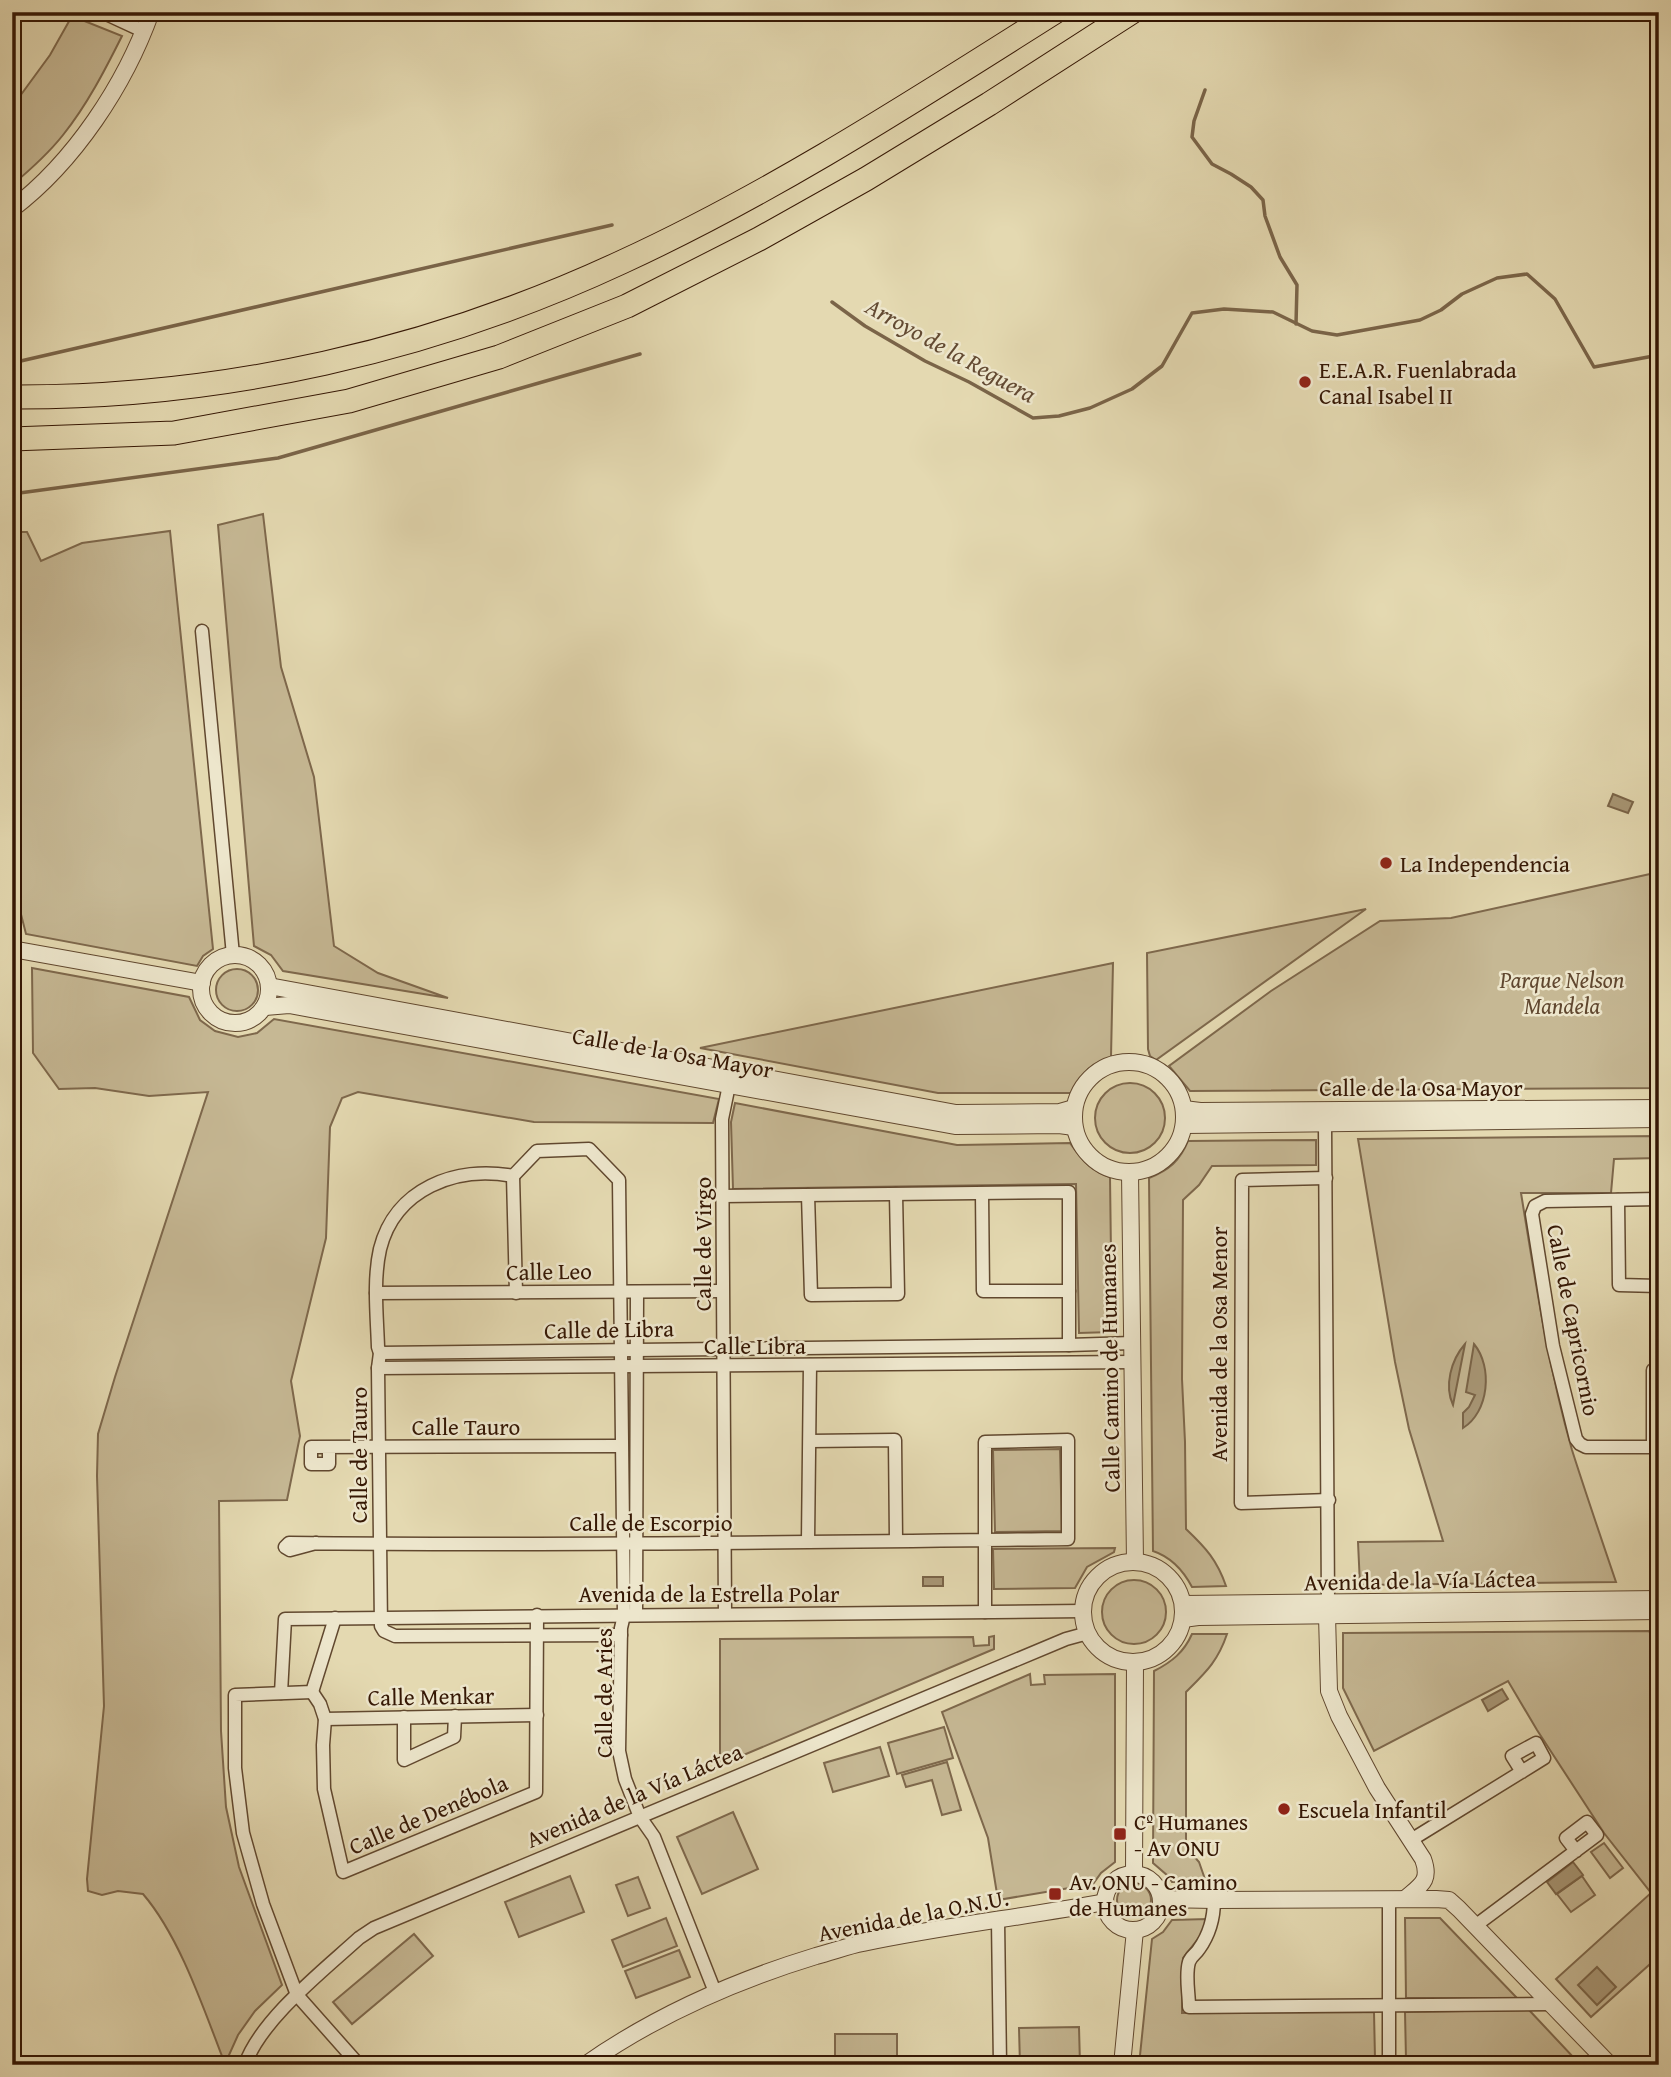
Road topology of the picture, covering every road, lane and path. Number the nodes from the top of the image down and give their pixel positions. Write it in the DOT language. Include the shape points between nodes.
graph roads {
  1 [pos="102,12"];
  2 [pos="151,12"];
  3 [pos="1055,12"];
  4 [pos="1132,12"];
  5 [pos="143,31"];
  6 [pos="12,209"];
  7 [pos="12,397"];
  8 [pos="12,439"];
  9 [pos="202,631"];
  10 [pos="12,949"];
  11 [pos="233,955"];
  12 [pos="202,983"];
  13 [pos="270,986"];
  14 [pos="265,1007"];
  15 [pos="729,1085"];
  16 [pos="1074,1108"];
  17 [pos="1659,1108"];
  18 [pos="1184,1117"];
  19 [pos="1659,1119"];
  20 [pos="1325,1124"];
  21 [pos="1074,1127"];
  22 [pos="1130,1173"];
  23 [pos="513,1176"];
  24 [pos="1326,1178"];
  25 [pos="982,1193"];
  26 [pos="896,1194"];
  27 [pos="808,1195"];
  28 [pos="722,1196"];
  29 [pos="1659,1199"];
  30 [pos="1618,1200"];
  31 [pos="1659,1286"];
  32 [pos="621,1291"];
  33 [pos="722,1291"];
  34 [pos="1069,1291"];
  35 [pos="637,1292"];
  36 [pos="376,1293"];
  37 [pos="516,1293"];
  38 [pos="1132,1343"];
  39 [pos="1069,1345"];
  40 [pos="724,1348"];
  41 [pos="637,1349"];
  42 [pos="622,1350"];
  43 [pos="380,1353"];
  44 [pos="1132,1362"];
  45 [pos="622,1366"];
  46 [pos="636,1366"];
  47 [pos="810,1366"];
  48 [pos="724,1367"];
  49 [pos="378,1368"];
  50 [pos="1653,1370"];
  51 [pos="810,1441"];
  52 [pos="622,1446"];
  53 [pos="311,1447"];
  54 [pos="379,1447"];
  55 [pos="1656,1447"];
  56 [pos="1329,1500"];
  57 [pos="896,1540"];
  58 [pos="986,1540"];
  59 [pos="808,1541"];
  60 [pos="630,1542"];
  61 [pos="316,1543"];
  62 [pos="725,1543"];
  63 [pos="380,1544"];
  64 [pos="1135,1562"];
  65 [pos="1659,1600"];
  66 [pos="1327,1609"];
  67 [pos="1083,1611"];
  68 [pos="1183,1611"];
  69 [pos="1659,1611"];
  70 [pos="985,1612"];
  71 [pos="725,1613"];
  72 [pos="537,1615"];
  73 [pos="630,1615"];
  74 [pos="380,1617"];
  75 [pos="335,1618"];
  76 [pos="1088,1633"];
  77 [pos="537,1635"];
  78 [pos="621,1635"];
  79 [pos="1135,1662"];
  80 [pos="313,1692"];
  81 [pos="281,1693"];
  82 [pos="537,1715"];
  83 [pos="454,1716"];
  84 [pos="404,1717"];
  85 [pos="325,1719"];
  86 [pos="1522,1772"];
  87 [pos="640,1816"];
  88 [pos="1411,1840"];
  89 [pos="1576,1851"];
  90 [pos="1134,1874"];
  91 [pos="1161,1899"];
  92 [pos="1397,1899"];
  93 [pos="1214,1900"];
  94 [pos="1105,1902"];
  95 [pos="998,1920"];
  96 [pos="1475,1926"];
  97 [pos="1135,1930"];
  98 [pos="715,1992"];
  99 [pos="297,1995"];
  100 [pos="1551,2004"];
  101 [pos="1389,2006"];
  102 [pos="1610,2064"];
  103 [pos="245,2065"];
  104 [pos="359,2065"];
  105 [pos="585,2065"];
  106 [pos="1000,2065"];
  107 [pos="1122,2065"];
  108 [pos="1389,2065"];
  109 [pos="1428,2065"];
  1 -- 5 [label="street"];
  2 -- 5 [label="street"];
  3 -- 7 [label="highway" via="790,175 621,262 481,319 363,354 250,379 144,392"];
  4 -- 8 [label="highway" via="866,179 759,239 626,306 511,352 349,401 174,433"];
  5 -- 6 [label="street" via="88,130"];
  9 -- 11 [label="street"];
  10 -- 12 [label="street"];
  11 -- 12 [label="street" via="212,964"];
  11 -- 13 [label="street" via="252,959"];
  12 -- 14 [label="street" via="206,1006 227,1022 250,1019"];
  13 -- 14 [label="street"];
  13 -- 16 [label="street, Calle de la Osa Mayor" via="956,1113"];
  14 -- 15 [label="street, Calle de la Osa Mayor" via="289,1005"];
  15 -- 21 [label="street, Calle de la Osa Mayor" via="955,1126"];
  15 -- 28 [label="street, Calle de Virgo" via="722,1119"];
  16 -- 18 [label="street" via="1083,1087 1097,1072 1111,1065 1142,1063 1173,1083"];
  16 -- 21 [label="street"];
  17 -- 18 [label="street, Calle de la Osa Mayor" via="1200,1111"];
  18 -- 20 [label="street, Calle de la Osa Mayor"];
  18 -- 22 [label="street" via="1172,1153 1153,1167"];
  19 -- 20 [label="street, Calle de la Osa Mayor"];
  20 -- 24 [label="street"];
  21 -- 22 [label="street" via="1094,1160"];
  22 -- 38 [label="street, Calle Camino de Humanes"];
  23 -- 32 [label="street, Calle de Aries" via="537,1151 589,1149 619,1180"];
  23 -- 36 [label="street" via="468,1174 440,1180 407,1202 385,1233"];
  23 -- 37 [label="street"];
  24 -- 56 [label="street"];
  24 -- 56 [label="street, Avenida de la Osa Menor" via="1242,1180 1241,1503"];
  25 -- 26 [label="street"];
  25 -- 34 [label="street" via="983,1291"];
  25 -- 34 [label="street" via="1069,1192"];
  26 -- 27 [label="street"];
  26 -- 27 [label="street" via="898,1294 811,1295"];
  27 -- 28 [label="street"];
  28 -- 33 [label="street, Calle de Virgo"];
  29 -- 30 [label="street, Calle de Capricornio"];
  30 -- 31 [label="street" via="1619,1285"];
  30 -- 55 [label="street, Calle de Capricornio" via="1545,1201 1535,1206 1532,1214 1553,1346 1576,1439 1586,1447"];
  32 -- 35 [label="street, Calle Leo"];
  32 -- 37 [label="street, Calle Leo"];
  32 -- 42 [label="street, Calle de Aries"];
  33 -- 35 [label="street, Calle Leo"];
  33 -- 40 [label="street, Calle de Virgo"];
  34 -- 39 [label="street"];
  35 -- 41 [label="street, Calle de Aries"];
  36 -- 37 [label="street, Calle Leo"];
  36 -- 43 [label="street, Calle de Tauro"];
  38 -- 39 [label="street, Calle de Libra"];
  38 -- 44 [label="street, Calle Camino de Humanes"];
  39 -- 40 [label="street, Calle de Libra"];
  40 -- 41 [label="street, Calle de Libra"];
  40 -- 48 [label="street, Calle de Virgo"];
  41 -- 42 [label="street, Calle de Libra"];
  41 -- 46 [label="street, Calle de Aries"];
  42 -- 43 [label="street, Calle de Libra"];
  42 -- 45 [label="street, Calle de Aries"];
  43 -- 49 [label="street, Calle de Tauro"];
  44 -- 47 [label="street, Calle Libra"];
  44 -- 64 [label="street, Calle Camino de Humanes"];
  45 -- 46 [label="street, Calle Libra"];
  45 -- 49 [label="street, Calle Libra"];
  45 -- 52 [label="street, Calle de Aries"];
  46 -- 48 [label="street, Calle Libra"];
  46 -- 60 [label="street, Calle de Aries"];
  47 -- 48 [label="street, Calle Libra"];
  47 -- 51 [label="street"];
  48 -- 62 [label="street, Calle de Virgo"];
  49 -- 54 [label="street, Calle de Tauro"];
  50 -- 55 [label="street"];
  51 -- 57 [label="street" via="895,1440"];
  51 -- 59 [label="street"];
  52 -- 54 [label="street, Calle Tauro"];
  52 -- 60 [label="street, Calle de Aries"];
  53 -- 54 [label="street, Calle Tauro"];
  54 -- 63 [label="street, Calle de Tauro"];
  56 -- 66 [label="street"];
  57 -- 58 [label="street, Calle de Escorpio"];
  57 -- 59 [label="street, Calle de Escorpio"];
  58 -- 58 [label="street, Calle de Escorpio" via="1068,1539 1068,1440 985,1441"];
  58 -- 70 [label="street, Calle de Escorpio"];
  59 -- 62 [label="street, Calle de Escorpio"];
  60 -- 62 [label="street, Calle de Escorpio"];
  60 -- 63 [label="street, Calle de Escorpio"];
  60 -- 73 [label="street, Calle de Aries"];
  61 -- 63 [label="street, Calle de Escorpio"];
  62 -- 71 [label="street, Calle de Virgo"];
  63 -- 74 [label="street, Calle de Tauro"];
  64 -- 67 [label="street" via="1105,1570 1093,1581"];
  64 -- 68 [label="street" via="1166,1574 1174,1583"];
  65 -- 66 [label="street, Avenida de la Vía Láctea"];
  66 -- 68 [label="street, Avenida de la Vía Láctea"];
  66 -- 69 [label="street, Avenida de la Vía Láctea"];
  66 -- 88 [label="street" via="1329,1691 1350,1740"];
  67 -- 70 [label="street, Avenida de la Estrella Polar"];
  67 -- 76 [label="street"];
  68 -- 79 [label="street" via="1178,1635 1167,1649"];
  70 -- 71 [label="street, Avenida de la Estrella Polar"];
  71 -- 73 [label="street, Avenida de la Estrella Polar"];
  72 -- 73 [label="street, Avenida de la Estrella Polar"];
  72 -- 74 [label="street, Avenida de la Estrella Polar"];
  72 -- 77 [label="street, Calle de Denébola"];
  73 -- 78 [label="street, Calle de Aries"];
  74 -- 75 [label="street, Avenida de la Estrella Polar"];
  74 -- 77 [label="street" via="384,1632 391,1635"];
  75 -- 80 [label="street"];
  75 -- 81 [label="street, Avenida de la Estrella Polar" via="285,1619"];
  76 -- 79 [label="street" via="1107,1654"];
  76 -- 87 [label="street, Avenida de la Vía Láctea"];
  77 -- 78 [label="street"];
  77 -- 82 [label="street, Calle de Denébola"];
  78 -- 87 [label="street, Calle de Aries" via="620,1751"];
  79 -- 90 [label="street"];
  80 -- 81 [label="street"];
  80 -- 85 [label="street, Calle de Denébola"];
  81 -- 99 [label="street" via="235,1695 234,1768 243,1833 263,1905"];
  82 -- 83 [label="street, Calle Menkar"];
  82 -- 85 [label="street, Calle de Denébola" via="536,1792 343,1872 324,1789"];
  83 -- 84 [label="street, Calle Menkar"];
  83 -- 84 [label="street" via="454,1737 404,1760"];
  84 -- 85 [label="street, Calle Menkar"];
  86 -- 88 [label="street"];
  87 -- 98 [label="street, Calle de Aries" via="654,1836"];
  87 -- 99 [label="street, Avenida de la Vía Láctea" via="374,1928"];
  88 -- 92 [label="street" via="1427,1875"];
  89 -- 96 [label="street"];
  90 -- 91 [label="street" via="1152,1881"];
  90 -- 94 [label="street" via="1110,1885"];
  91 -- 93 [label="street"];
  91 -- 97 [label="street" via="1152,1923"];
  92 -- 93 [label="street"];
  92 -- 96 [label="street" via="1449,1900"];
  92 -- 101 [label="street"];
  93 -- 101 [label="street" via="1208,1932 1187,1969 1189,2007"];
  94 -- 95 [label="street, Avenida de la O.N.U."];
  94 -- 97 [label="street" via="1114,1922"];
  95 -- 98 [label="street, Avenida de la O.N.U." via="860,1944"];
  95 -- 106 [label="street"];
  96 -- 100 [label="street"];
  97 -- 107 [label="street"];
  98 -- 105 [label="street, Avenida de la O.N.U."];
  99 -- 103 [label="street, Avenida de la Vía Láctea" via="260,2036"];
  99 -- 104 [label="street"];
  100 -- 101 [label="street"];
  100 -- 102 [label="street"];
  101 -- 108 [label="street"];
  102 -- 109 [label="street"];
}
